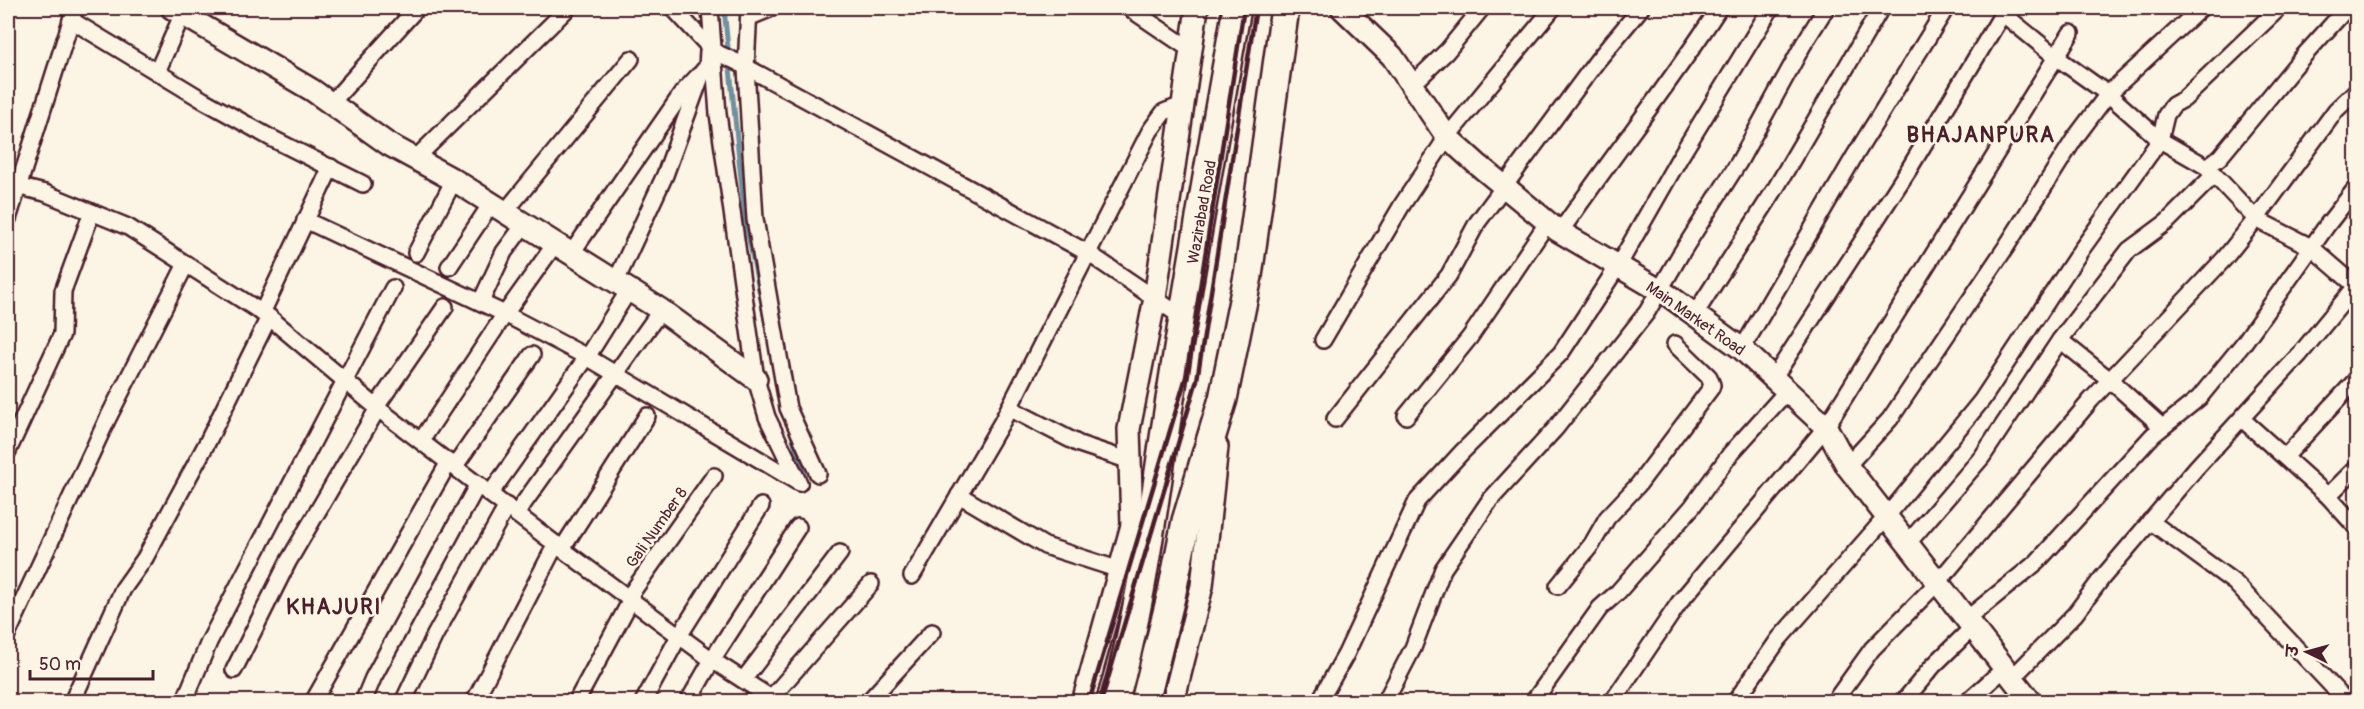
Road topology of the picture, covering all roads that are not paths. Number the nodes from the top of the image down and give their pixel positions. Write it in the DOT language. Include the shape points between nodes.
graph roads {
  1 [pos="417,8"];
  2 [pos="568,8"];
  3 [pos="673,8"];
  4 [pos="710,8"];
  5 [pos="772,8"];
  6 [pos="1129,8"];
  7 [pos="1197,8"];
  8 [pos="1237,8"];
  9 [pos="1285,8"];
  10 [pos="1342,8"];
  11 [pos="1482,8"];
  12 [pos="1553,8"];
  13 [pos="1641,8"];
  14 [pos="1719,8"];
  15 [pos="1771,8"];
  16 [pos="1826,8"];
  17 [pos="1881,8"];
  18 [pos="1946,8"];
  19 [pos="2201,8"];
  20 [pos="2279,8"];
  21 [pos="2347,8"];
  22 [pos="183,10"];
  23 [pos="2004,10"];
  24 [pos="749,12"];
  25 [pos="73,14"];
  26 [pos="2071,33"];
  27 [pos="713,50"];
  28 [pos="1191,50"];
  29 [pos="2056,57"];
  30 [pos="631,59"];
  31 [pos="740,65"];
  32 [pos="704,71"];
  33 [pos="157,72"];
  34 [pos="1413,84"];
  35 [pos="2356,91"];
  36 [pos="2108,94"];
  37 [pos="332,102"];
  38 [pos="1182,105"];
  39 [pos="1447,137"];
  40 [pos="2160,140"];
  41 [pos="414,160"];
  42 [pos="331,167"];
  43 [pos="2210,171"];
  44 [pos="454,180"];
  45 [pos="363,184"];
  46 [pos="13,186"];
  47 [pos="1504,188"];
  48 [pos="2356,188"];
  49 [pos="498,208"];
  50 [pos="92,212"];
  51 [pos="8,219"];
  52 [pos="2256,219"];
  53 [pos="305,220"];
  54 [pos="524,225"];
  55 [pos="1552,226"];
  56 [pos="2311,247"];
  57 [pos="563,249"];
  58 [pos="416,253"];
  59 [pos="1088,253"];
  60 [pos="186,264"];
  61 [pos="1618,266"];
  62 [pos="449,267"];
  63 [pos="622,285"];
  64 [pos="2356,286"];
  65 [pos="393,288"];
  66 [pos="1660,291"];
  67 [pos="484,295"];
  68 [pos="1155,298"];
  69 [pos="445,307"];
  70 [pos="661,310"];
  71 [pos="505,314"];
  72 [pos="1695,314"];
  73 [pos="266,315"];
  74 [pos="1182,317"];
  75 [pos="1323,340"];
  76 [pos="2060,340"];
  77 [pos="1675,344"];
  78 [pos="1742,349"];
  79 [pos="532,354"];
  80 [pos="587,357"];
  81 [pos="616,374"];
  82 [pos="345,380"];
  83 [pos="756,380"];
  84 [pos="2110,380"];
  85 [pos="2356,380"];
  86 [pos="1780,385"];
  87 [pos="1223,399"];
  88 [pos="377,407"];
  89 [pos="1009,408"];
  90 [pos="647,416"];
  91 [pos="1406,416"];
  92 [pos="1167,417"];
  93 [pos="2242,418"];
  94 [pos="1335,419"];
  95 [pos="1826,427"];
  96 [pos="2162,427"];
  97 [pos="421,441"];
  98 [pos="8,451"];
  99 [pos="2285,457"];
  100 [pos="1130,461"];
  101 [pos="452,464"];
  102 [pos="1847,465"];
  103 [pos="2356,468"];
  104 [pos="818,474"];
  105 [pos="714,476"];
  106 [pos="484,489"];
  107 [pos="959,495"];
  108 [pos="2328,496"];
  109 [pos="761,506"];
  110 [pos="512,510"];
  111 [pos="1887,516"];
  112 [pos="2150,521"];
  113 [pos="1132,525"];
  114 [pos="798,527"];
  115 [pos="2356,527"];
  116 [pos="1908,543"];
  117 [pos="559,546"];
  118 [pos="840,554"];
  119 [pos="1120,570"];
  120 [pos="912,576"];
  121 [pos="1939,581"];
  122 [pos="871,584"];
  123 [pos="1558,586"];
  124 [pos="629,599"];
  125 [pos="1971,622"];
  126 [pos="932,632"];
  127 [pos="8,633"];
  128 [pos="679,636"];
  129 [pos="712,660"];
  130 [pos="234,670"];
  131 [pos="2009,672"];
  132 [pos="744,679"];
  133 [pos="2337,698"];
  134 [pos="774,700"];
  135 [pos="72,702"];
  136 [pos="184,702"];
  137 [pos="313,702"];
  138 [pos="363,702"];
  139 [pos="403,702"];
  140 [pos="474,702"];
  141 [pos="576,702"];
  142 [pos="643,702"];
  143 [pos="688,702"];
  144 [pos="868,702"];
  145 [pos="1083,702"];
  146 [pos="1114,702"];
  147 [pos="1145,702"];
  148 [pos="1173,702"];
  149 [pos="1319,702"];
  150 [pos="1385,702"];
  151 [pos="1533,702"];
  152 [pos="1612,702"];
  153 [pos="1735,702"];
  154 [pos="1834,702"];
  155 [pos="1903,702"];
  156 [pos="1967,702"];
  157 [pos="2031,702"];
  1 -- 37 [label="street"];
  2 -- 41 [label="street"];
  3 -- 27 [label="street"];
  4 -- 27 [label="street"];
  5 -- 24 [label="street"];
  6 -- 28 [label="street"];
  7 -- 28 [label="street"];
  8 -- 74 [label="highway, Wazirabad Road"];
  9 -- 87 [label="highway" via="1248,276"];
  10 -- 34 [label="street, Main Market Road" via="1382,44"];
  11 -- 34 [label="street"];
  12 -- 39 [label="street"];
  13 -- 47 [label="street"];
  14 -- 55 [label="street" via="1568,222"];
  15 -- 61 [label="street" via="1685,147"];
  16 -- 66 [label="street"];
  17 -- 72 [label="street" via="1774,192"];
  18 -- 78 [label="street"];
  19 -- 36 [label="street"];
  20 -- 40 [label="street" via="2173,105 2166,115"];
  21 -- 43 [label="street"];
  22 -- 33 [label="street"];
  22 -- 37 [label="street"];
  23 -- 29 [label="street"];
  23 -- 86 [label="street"];
  24 -- 31 [label="street"];
  25 -- 33 [label="street"];
  25 -- 46 [label="street" via="28,157"];
  26 -- 29 [label="street"];
  27 -- 31 [label="street"];
  27 -- 32 [label="street"];
  27 -- 83 [label="street" via="718,114"];
  28 -- 38 [label="street"];
  29 -- 36 [label="street"];
  29 -- 95 [label="street"];
  30 -- 49 [label="street"];
  31 -- 59 [label="street"];
  31 -- 104 [label="street" via="755,219 786,396 790,415"];
  32 -- 57 [label="street" via="683,92"];
  32 -- 63 [label="street"];
  33 -- 42 [label="street" via="271,138"];
  34 -- 39 [label="street, Main Market Road"];
  35 -- 52 [label="street" via="2336,110"];
  36 -- 40 [label="street"];
  36 -- 102 [label="street" via="2074,138 1890,419"];
  37 -- 41 [label="street"];
  38 -- 59 [label="street" via="1164,112 1154,125"];
  38 -- 68 [label="street"];
  39 -- 47 [label="street, Main Market Road"];
  39 -- 75 [label="street"];
  40 -- 43 [label="street"];
  40 -- 111 [label="street" via="1982,400"];
  41 -- 44 [label="street"];
  42 -- 45 [label="street"];
  42 -- 53 [label="street"];
  43 -- 52 [label="street"];
  43 -- 76 [label="street" via="2166,222 2128,250"];
  44 -- 49 [label="street"];
  44 -- 58 [label="street"];
  46 -- 50 [label="street" via="45,193"];
  46 -- 51 [label="street"];
  47 -- 55 [label="street, Main Market Road"];
  47 -- 94 [label="street" via="1477,224 1449,275"];
  48 -- 56 [label="street"];
  49 -- 54 [label="street"];
  49 -- 62 [label="street"];
  50 -- 60 [label="street" via="128,228"];
  50 -- 98 [label="street" via="63,291 62,334"];
  52 -- 56 [label="street"];
  52 -- 84 [label="street" via="2224,259"];
  53 -- 71 [label="street"];
  53 -- 73 [label="street"];
  54 -- 57 [label="street"];
  54 -- 67 [label="street" via="504,252"];
  55 -- 61 [label="street, Main Market Road"];
  55 -- 91 [label="street"];
  56 -- 64 [label="street"];
  56 -- 96 [label="street" via="2214,380 2199,398"];
  57 -- 63 [label="street"];
  57 -- 71 [label="street"];
  59 -- 68 [label="street"];
  59 -- 89 [label="street"];
  60 -- 73 [label="street"];
  60 -- 127 [label="street" via="107,420"];
  61 -- 66 [label="street, Main Market Road"];
  61 -- 149 [label="street" via="1561,353 1417,501"];
  63 -- 70 [label="street"];
  63 -- 80 [label="street"];
  64 -- 93 [label="street"];
  65 -- 82 [label="street"];
  66 -- 72 [label="street, Main Market Road"];
  66 -- 150 [label="street" via="1582,396 1490,500 1443,569 1413,648"];
  68 -- 74 [label="street"];
  68 -- 100 [label="street" via="1129,429"];
  69 -- 88 [label="street"];
  70 -- 81 [label="street"];
  70 -- 83 [label="street"];
  71 -- 80 [label="street"];
  71 -- 97 [label="street"];
  72 -- 78 [label="street, Main Market Road"];
  73 -- 82 [label="street"];
  73 -- 135 [label="street" via="207,443 145,558 123,589"];
  74 -- 92 [label="highway, Wazirabad Road"];
  76 -- 84 [label="street"];
  76 -- 116 [label="street" via="1983,457"];
  77 -- 123 [label="street" via="1709,377 1711,388"];
  78 -- 86 [label="street, Main Market Road"];
  79 -- 101 [label="street"];
  80 -- 81 [label="street"];
  80 -- 106 [label="street"];
  81 -- 83 [label="street" via="799,483 767,417"];
  81 -- 110 [label="street"];
  82 -- 88 [label="street"];
  82 -- 136 [label="street" via="209,642"];
  84 -- 96 [label="street"];
  84 -- 121 [label="street"];
  85 -- 99 [label="street"];
  86 -- 95 [label="street, Main Market Road"];
  86 -- 151 [label="street" via="1692,507 1600,608"];
  87 -- 147 [label="highway" via="1186,521"];
  87 -- 148 [label="street" via="1202,586"];
  88 -- 97 [label="street"];
  88 -- 130 [label="street" via="288,562"];
  89 -- 100 [label="street" via="1079,444"];
  89 -- 107 [label="street"];
  90 -- 117 [label="street"];
  92 -- 113 [label="street, Wazirabad Road"];
  92 -- 146 [label="highway, Wazirabad Road" via="1140,592"];
  93 -- 99 [label="street"];
  93 -- 112 [label="street"];
  95 -- 102 [label="street, Main Market Road"];
  95 -- 152 [label="street" via="1679,603"];
  96 -- 125 [label="street" via="2037,562"];
  97 -- 101 [label="street"];
  99 -- 108 [label="street"];
  100 -- 113 [label="street"];
  101 -- 106 [label="street"];
  101 -- 137 [label="street"];
  102 -- 111 [label="street, Main Market Road"];
  103 -- 108 [label="street"];
  105 -- 124 [label="street, Gali Number 8"];
  106 -- 110 [label="street"];
  106 -- 138 [label="street" via="373,678"];
  107 -- 119 [label="street" via="1046,546"];
  107 -- 120 [label="street"];
  108 -- 115 [label="street"];
  109 -- 128 [label="street"];
  110 -- 117 [label="street"];
  110 -- 139 [label="street" via="435,635"];
  111 -- 116 [label="street, Main Market Road"];
  111 -- 153 [label="street" via="1779,639"];
  112 -- 131 [label="street" via="2075,614 2034,657"];
  112 -- 133 [label="street" via="2235,583"];
  113 -- 119 [label="street, Wazirabad Road"];
  114 -- 129 [label="street"];
  116 -- 121 [label="street, Main Market Road"];
  117 -- 124 [label="street"];
  117 -- 140 [label="street"];
  118 -- 132 [label="street"];
  119 -- 145 [label="street, Wazirabad Road"];
  121 -- 125 [label="street, Main Market Road"];
  121 -- 154 [label="street" via="1872,649"];
  122 -- 134 [label="street"];
  124 -- 128 [label="street"];
  124 -- 141 [label="street, Gali Number 8"];
  125 -- 131 [label="street, Main Market Road"];
  125 -- 155 [label="street"];
  126 -- 144 [label="street"];
  128 -- 129 [label="street"];
  128 -- 142 [label="street"];
  129 -- 132 [label="street"];
  129 -- 143 [label="street"];
  131 -- 156 [label="street"];
  131 -- 157 [label="street, Main Market Road"];
  132 -- 134 [label="street"];
}
